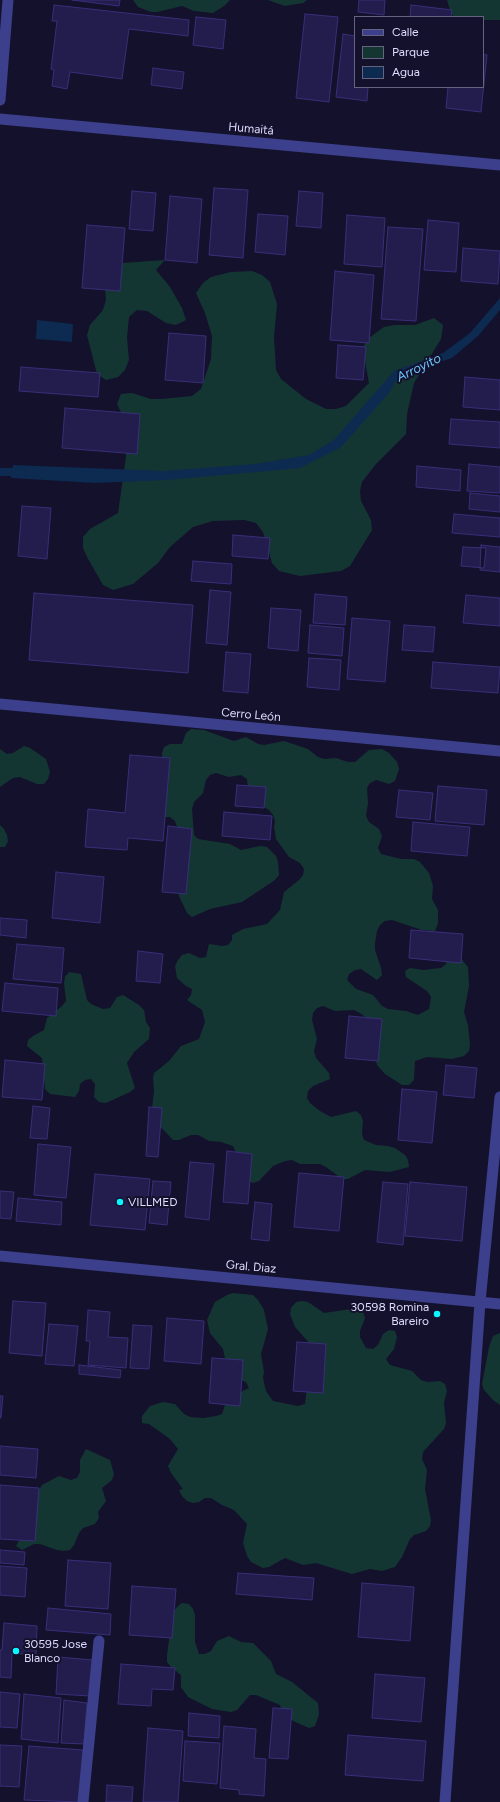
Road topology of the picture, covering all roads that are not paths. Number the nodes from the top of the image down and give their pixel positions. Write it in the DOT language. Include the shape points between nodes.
graph roads {
  1 [pos="8,0"];
  2 [pos="0,100"];
  3 [pos="0,119"];
  4 [pos="500,165"];
  5 [pos="0,704"];
  6 [pos="500,751"];
  7 [pos="500,1097"];
  8 [pos="0,1256"];
  9 [pos="480,1302"];
  10 [pos="500,1304"];
  11 [pos="99,1641"];
  12 [pos="83,1802"];
  13 [pos="445,1802"];
  1 -- 2 [label="street"];
  3 -- 4 [label="street, Humaitá"];
  5 -- 6 [label="street, Cerro León"];
  7 -- 9 [label="street"];
  8 -- 9 [label="street, Gral. Diaz"];
  9 -- 10 [label="street, Gral. Diaz"];
  9 -- 13 [label="street"];
  11 -- 12 [label="street"];
}
